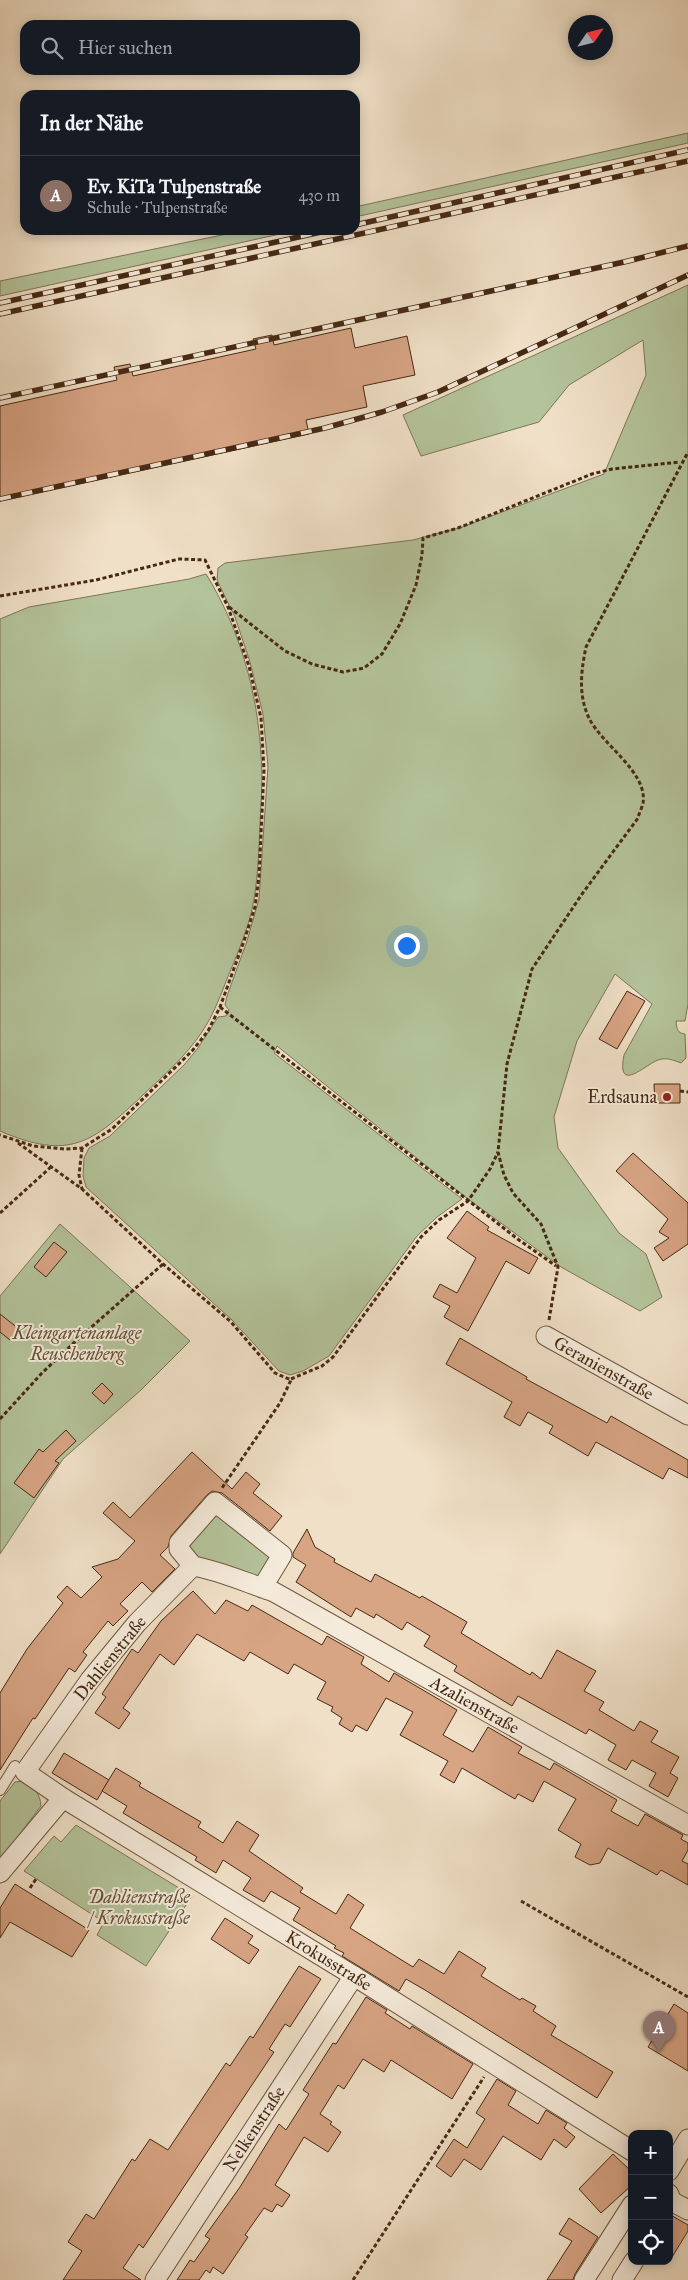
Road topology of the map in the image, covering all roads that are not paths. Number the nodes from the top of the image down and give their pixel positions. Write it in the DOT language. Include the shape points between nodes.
graph roads {
  1 [pos="546,1336"];
  2 [pos="688,1415"];
  3 [pos="192,1566"];
  4 [pos="262,1588"];
  5 [pos="20,1769"];
  6 [pos="0,1790"];
  7 [pos="62,1798"];
  8 [pos="688,1826"];
  9 [pos="0,1873"];
  10 [pos="354,1976"];
  11 [pos="688,2139"];
  12 [pos="628,2148"];
  13 [pos="673,2165"];
  14 [pos="673,2202"];
  15 [pos="688,2210"];
  16 [pos="628,2211"];
  17 [pos="631,2265"];
  18 [pos="155,2280"];
  19 [pos="584,2280"];
  20 [pos="622,2280"];
  1 -- 2 [label="street, Geranienstraße"];
  3 -- 4 [label="street, Azalienstraße"];
  3 -- 4 [label="street" via="179,1549 179,1543 215,1502 282,1555"];
  3 -- 5 [label="street, Dahlienstraße" via="137,1623 90,1680 36,1756"];
  4 -- 8 [label="street, Azalienstraße" via="326,1620"];
  5 -- 6 [label="lane"];
  5 -- 7 [label="street, Krokusstraße"];
  7 -- 9 [label="street"];
  7 -- 10 [label="street, Krokusstraße"];
  10 -- 12 [label="street, Krokusstraße"];
  10 -- 18 [label="street, Nelkenstraße"];
  11 -- 13 [label="street"];
  14 -- 15 [label="street"];
  16 -- 19 [label="street"];
  17 -- 20 [label="street"];
}
